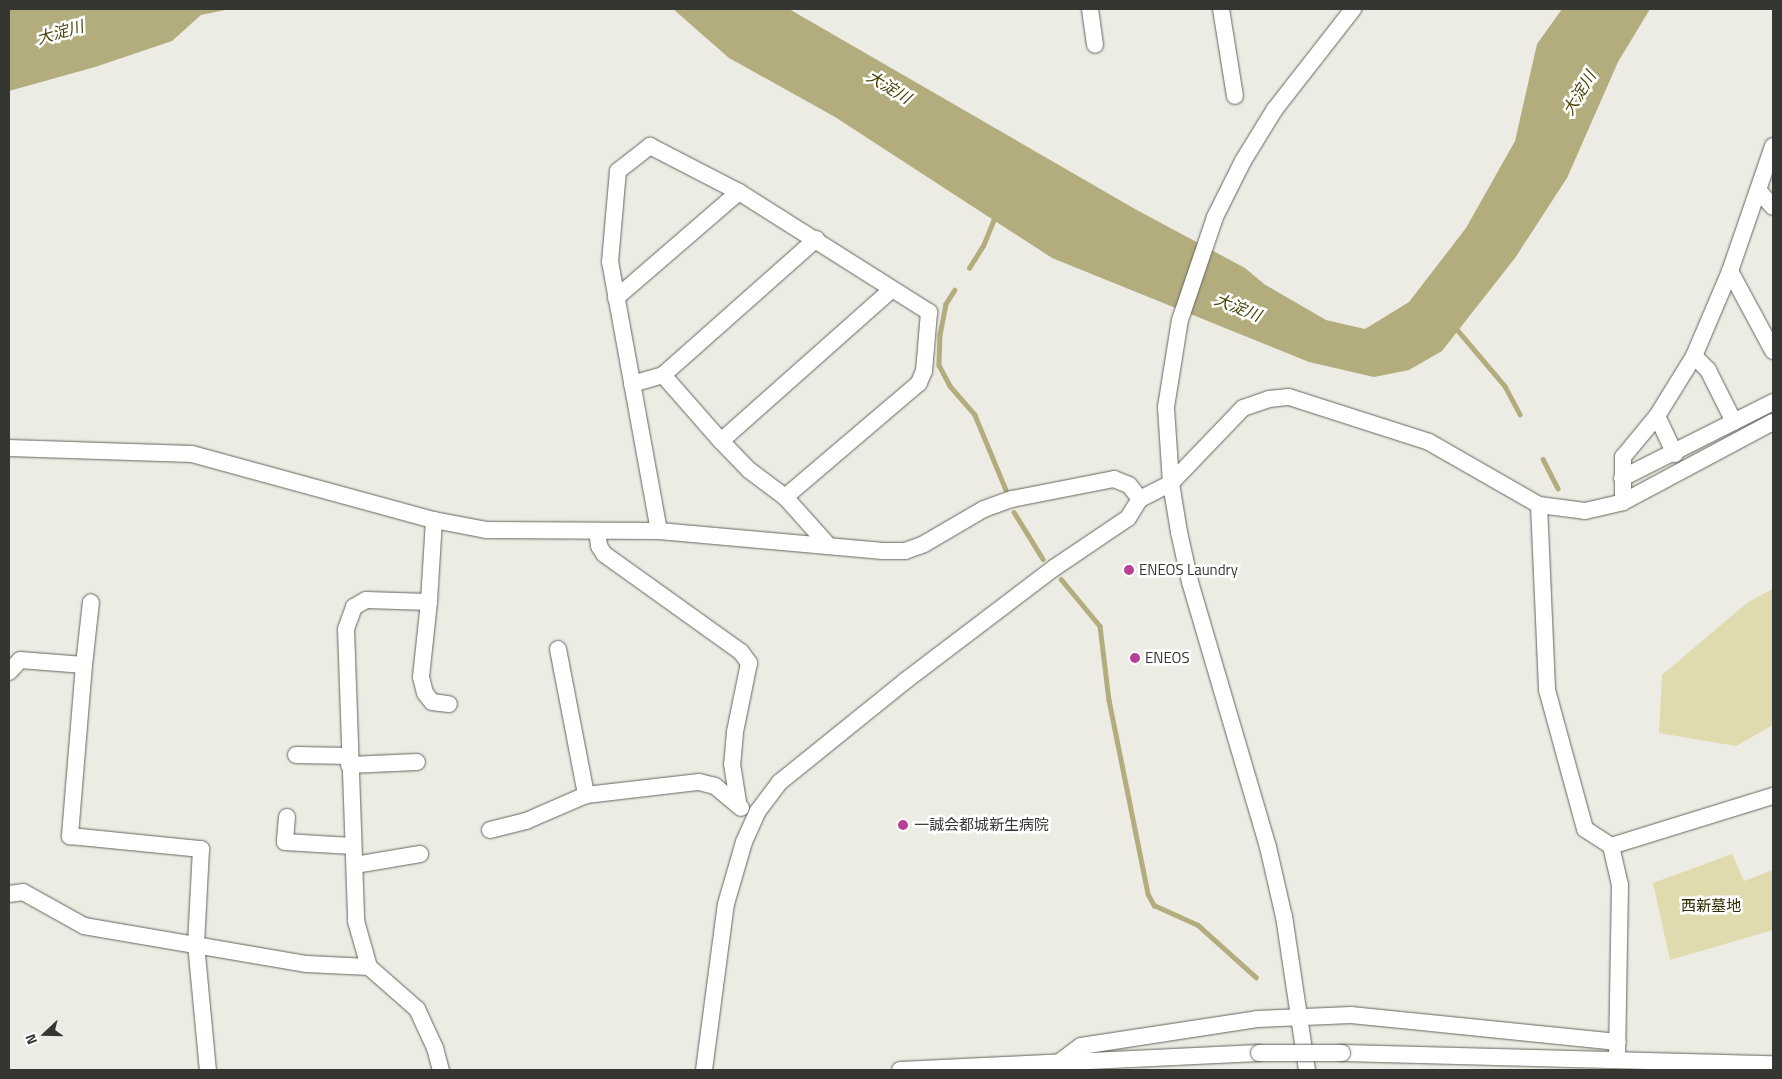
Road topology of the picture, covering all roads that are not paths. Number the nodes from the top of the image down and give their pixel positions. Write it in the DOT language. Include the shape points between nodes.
graph roads {
  1 [pos="1090,9"];
  2 [pos="1221,9"];
  3 [pos="1353,9"];
  4 [pos="1095,45"];
  5 [pos="1235,96"];
  6 [pos="1773,146"];
  7 [pos="1759,191"];
  8 [pos="739,192"];
  9 [pos="1773,207"];
  10 [pos="816,239"];
  11 [pos="1730,271"];
  12 [pos="892,289"];
  13 [pos="616,298"];
  14 [pos="1773,351"];
  15 [pos="1694,356"];
  16 [pos="663,375"];
  17 [pos="632,384"];
  18 [pos="1773,402"];
  19 [pos="1657,416"];
  20 [pos="1734,422"];
  21 [pos="1773,422"];
  22 [pos="721,441"];
  23 [pos="9,448"];
  24 [pos="1675,454"];
  25 [pos="1622,478"];
  26 [pos="1171,484"];
  27 [pos="785,497"];
  28 [pos="1140,499"];
  29 [pos="1622,502"];
  30 [pos="1539,504"];
  31 [pos="434,520"];
  32 [pos="598,531"];
  33 [pos="659,531"];
  34 [pos="827,544"];
  35 [pos="91,602"];
  36 [pos="429,602"];
  37 [pos="558,649"];
  38 [pos="84,665"];
  39 [pos="9,672"];
  40 [pos="448,704"];
  41 [pos="296,754"];
  42 [pos="349,761"];
  43 [pos="417,762"];
  44 [pos="586,795"];
  45 [pos="1773,796"];
  46 [pos="738,803"];
  47 [pos="287,817"];
  48 [pos="752,824"];
  49 [pos="490,830"];
  50 [pos="352,846"];
  51 [pos="1611,846"];
  52 [pos="420,854"];
  53 [pos="355,865"];
  54 [pos="9,894"];
  55 [pos="196,944"];
  56 [pos="369,967"];
  57 [pos="1301,1018"];
  58 [pos="1617,1050"];
  59 [pos="1061,1061"];
  60 [pos="1711,1061"];
  61 [pos="1773,1064"];
  62 [pos="208,1070"];
  63 [pos="440,1070"];
  64 [pos="704,1070"];
  65 [pos="900,1070"];
  66 [pos="1307,1070"];
  67 [pos="1651,1070"];
  1 -- 4 [label="street"];
  2 -- 5 [label="street"];
  3 -- 26 [label="street" via="1275,109 1243,160 1198,258 1173,354 1166,407"];
  6 -- 7 [label="street"];
  7 -- 9 [label="street"];
  7 -- 11 [label="street"];
  8 -- 10 [label="street"];
  8 -- 13 [label="street"];
  8 -- 13 [label="street" via="650,146 641,150 618,171 610,262"];
  10 -- 12 [label="street"];
  10 -- 16 [label="street"];
  11 -- 14 [label="street"];
  11 -- 15 [label="street"];
  12 -- 22 [label="street"];
  12 -- 27 [label="street" via="929,312 924,371 919,383"];
  13 -- 17 [label="street"];
  15 -- 19 [label="street"];
  15 -- 20 [label="street" via="1708,370"];
  16 -- 17 [label="street"];
  16 -- 22 [label="street"];
  17 -- 33 [label="street"];
  18 -- 20 [label="street"];
  19 -- 24 [label="street"];
  19 -- 25 [label="street" via="1623,457"];
  20 -- 24 [label="street"];
  21 -- 29 [label="street"];
  22 -- 27 [label="street" via="749,470"];
  23 -- 31 [label="street" via="192,454"];
  24 -- 25 [label="street"];
  25 -- 29 [label="street"];
  26 -- 28 [label="street"];
  26 -- 30 [label="street" via="1243,408 1268,399 1288,397 1429,442"];
  26 -- 57 [label="street" via="1190,582 1268,847"];
  27 -- 34 [label="street"];
  28 -- 34 [label="street" via="1129,485 1114,479 1012,499 984,509 924,544 905,551"];
  28 -- 48 [label="street" via="1128,518 1054,568 905,680 780,782"];
  29 -- 30 [label="street" via="1585,511"];
  30 -- 51 [label="street" via="1548,690 1585,829"];
  31 -- 32 [label="street" via="486,530"];
  31 -- 36 [label="street"];
  32 -- 33 [label="street"];
  32 -- 46 [label="street" via="599,546 604,554 741,652 749,663 732,764"];
  33 -- 34 [label="street"];
  35 -- 38 [label="street"];
  36 -- 40 [label="street" via="421,677 425,693 432,702"];
  36 -- 42 [label="street" via="366,600 354,607 346,629"];
  37 -- 44 [label="street"];
  38 -- 39 [label="street" via="20,660"];
  38 -- 55 [label="street" via="70,836 201,849"];
  41 -- 42 [label="street"];
  42 -- 43 [label="street"];
  42 -- 50 [label="street"];
  44 -- 46 [label="street" via="699,782 715,786"];
  44 -- 49 [label="street" via="526,821"];
  45 -- 51 [label="street"];
  46 -- 48 [label="street"];
  47 -- 50 [label="street" via="285,842"];
  48 -- 64 [label="street" via="726,904"];
  50 -- 53 [label="street"];
  51 -- 58 [label="street" via="1620,885"];
  52 -- 53 [label="street"];
  53 -- 56 [label="street" via="356,921"];
  54 -- 55 [label="street" via="23,892 84,926"];
  55 -- 56 [label="street" via="307,964"];
  55 -- 62 [label="street"];
  56 -- 63 [label="street" via="417,1009 435,1048"];
  57 -- 58 [label="street" via="1351,1015"];
  57 -- 59 [label="street" via="1257,1019 1081,1046"];
  57 -- 66 [label="street"];
  58 -- 59 [label="street, bridge" via="1259,1053"];
  58 -- 60 [label="street"];
  59 -- 65 [label="street"];
  60 -- 61 [label="street"];
  60 -- 67 [label="street"];
}
